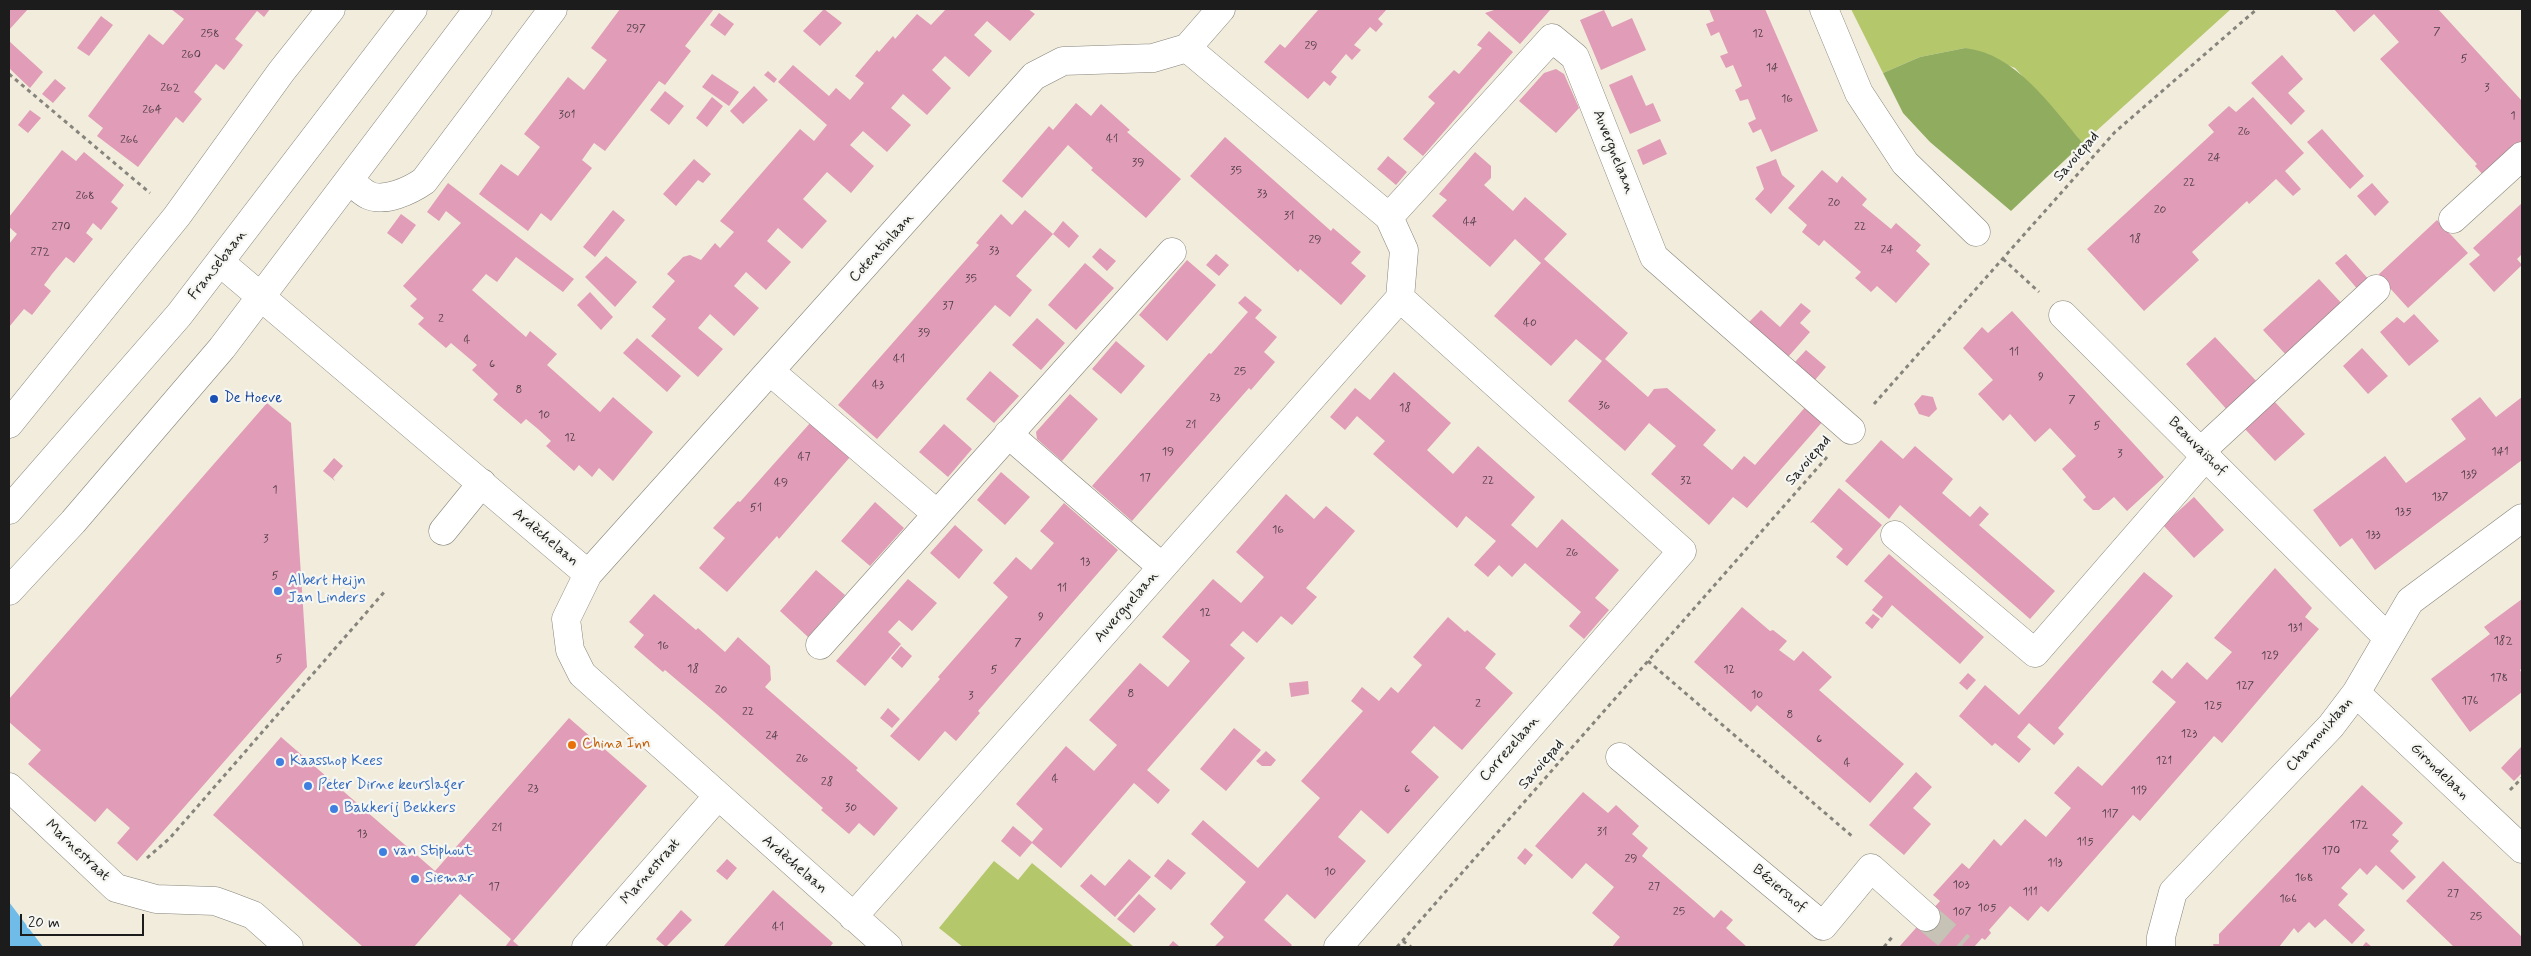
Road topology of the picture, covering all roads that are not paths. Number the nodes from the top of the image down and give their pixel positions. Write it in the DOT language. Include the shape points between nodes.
graph roads {
  1 [pos="332,9"];
  2 [pos="413,9"];
  3 [pos="478,9"];
  4 [pos="553,9"];
  5 [pos="1221,9"];
  6 [pos="1824,9"];
  7 [pos="1186,48"];
  8 [pos="2522,156"];
  9 [pos="350,180"];
  10 [pos="1389,217"];
  11 [pos="2453,218"];
  12 [pos="1976,232"];
  13 [pos="1172,252"];
  14 [pos="221,263"];
  15 [pos="2376,289"];
  16 [pos="262,296"];
  17 [pos="1400,298"];
  18 [pos="2063,315"];
  19 [pos="771,372"];
  20 [pos="9,424"];
  21 [pos="1851,430"];
  22 [pos="1008,434"];
  23 [pos="2204,453"];
  24 [pos="482,483"];
  25 [pos="9,510"];
  26 [pos="937,514"];
  27 [pos="2522,518"];
  28 [pos="443,531"];
  29 [pos="1895,535"];
  30 [pos="1162,567"];
  31 [pos="588,574"];
  32 [pos="9,591"];
  33 [pos="2388,637"];
  34 [pos="820,645"];
  35 [pos="2356,693"];
  36 [pos="1620,757"];
  37 [pos="9,787"];
  38 [pos="717,797"];
  39 [pos="2522,849"];
  40 [pos="853,916"];
  41 [pos="1926,916"];
  42 [pos="289,947"];
  43 [pos="586,947"];
  44 [pos="888,947"];
  45 [pos="1338,947"];
  46 [pos="2161,947"];
  1 -- 20 [label="street" via="177,216"];
  2 -- 14 [label="street, Fransebaan"];
  3 -- 9 [label="street"];
  4 -- 9 [label="street" via="424,181 411,190 369,196"];
  5 -- 7 [label="street"];
  6 -- 12 [label="street" via="1859,93 1905,163"];
  7 -- 10 [label="street"];
  7 -- 19 [label="street, Cotentinlaan" via="1153,58 1062,61 1034,76"];
  8 -- 11 [label="street"];
  9 -- 16 [label="street"];
  10 -- 17 [label="street" via="1404,250"];
  10 -- 21 [label="street, Auvergnelaan" via="1552,38 1575,57 1654,257"];
  13 -- 22 [label="street"];
  14 -- 16 [label="street, Ardèchelaan"];
  14 -- 25 [label="street, Fransebaan"];
  15 -- 23 [label="street"];
  16 -- 24 [label="street, Ardèchelaan"];
  16 -- 32 [label="street" via="222,348 86,507"];
  17 -- 30 [label="street, Auvergnelaan"];
  17 -- 45 [label="street, Correzelaan" via="1682,551"];
  18 -- 23 [label="street, Beauvaishof"];
  19 -- 26 [label="street"];
  19 -- 31 [label="street, Cotentinlaan"];
  22 -- 26 [label="street"];
  22 -- 30 [label="street"];
  23 -- 29 [label="street" via="2035,653"];
  23 -- 33 [label="street, Beauvaishof"];
  24 -- 28 [label="street"];
  24 -- 31 [label="street, Ardèchelaan"];
  26 -- 34 [label="street"];
  27 -- 33 [label="street, Chamonixlaan" via="2410,601"];
  30 -- 40 [label="street, Auvergnelaan"];
  31 -- 38 [label="street, Ardèchelaan" via="566,619 570,650 582,674"];
  33 -- 35 [label="street, Chamonixlaan"];
  35 -- 39 [label="street, Girondelaan"];
  35 -- 46 [label="street, Chamonixlaan" via="2331,726 2173,892"];
  36 -- 41 [label="street, Béziershof" via="1822,926 1871,868"];
  37 -- 42 [label="street, Marnestraat" via="116,888 156,899 215,901 254,915"];
  38 -- 40 [label="street, Ardèchelaan"];
  38 -- 43 [label="street, Marnestraat"];
  40 -- 44 [label="street, Ardèchelaan"];
}
